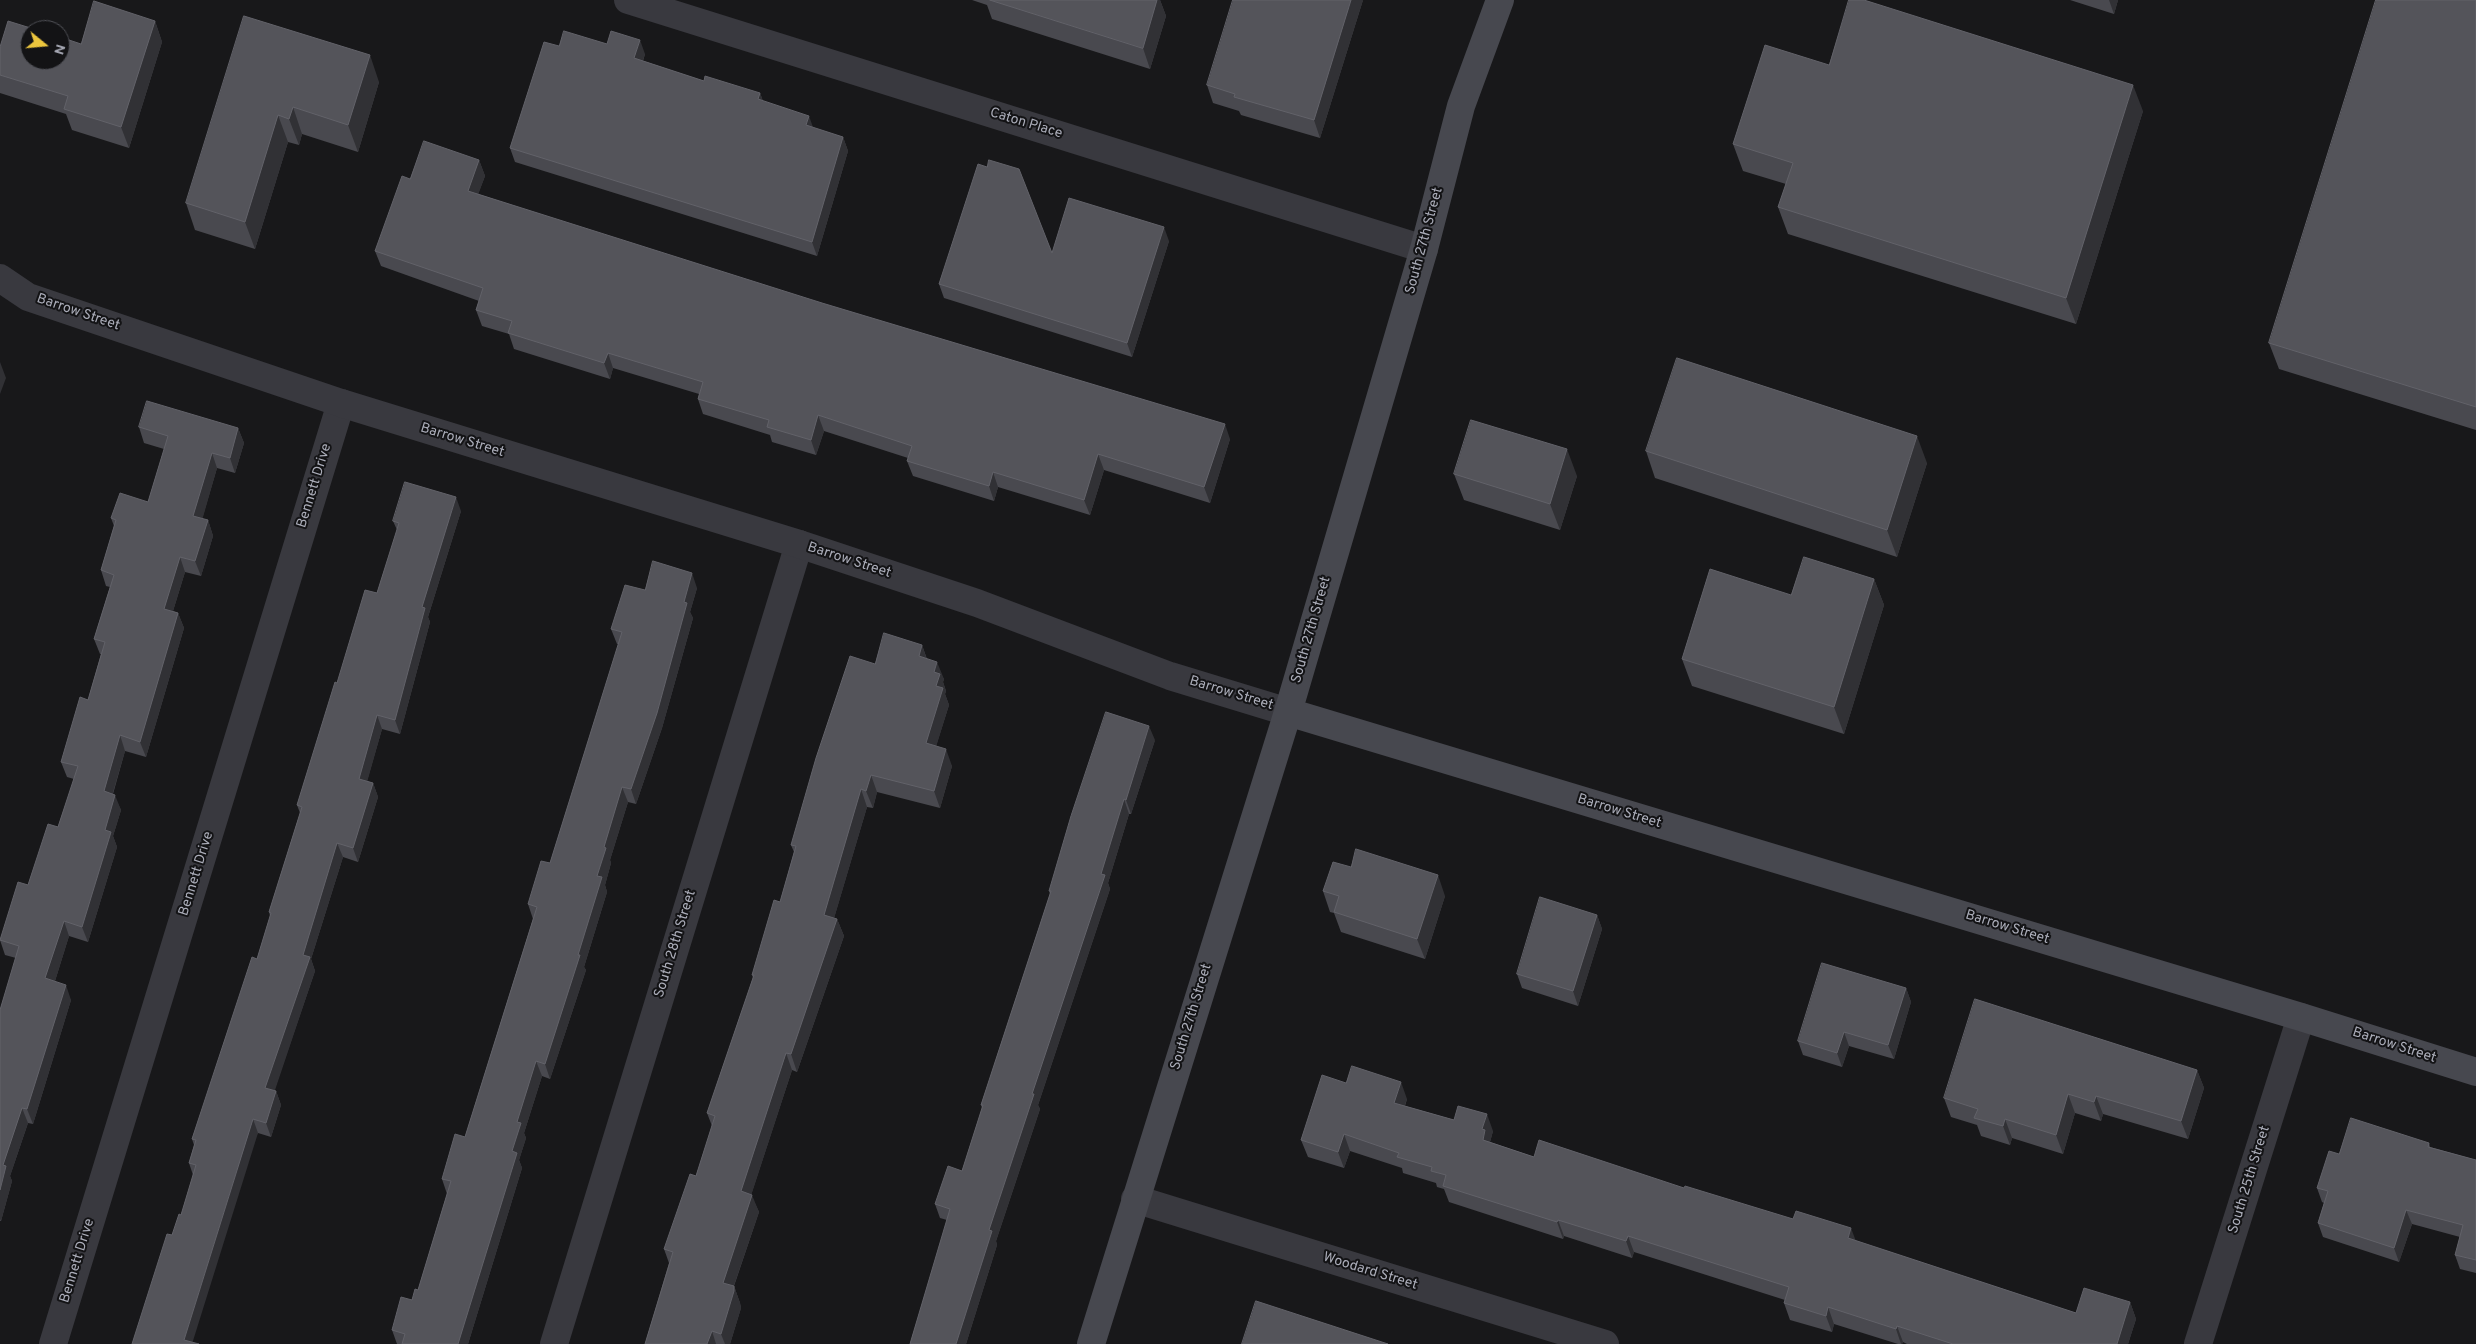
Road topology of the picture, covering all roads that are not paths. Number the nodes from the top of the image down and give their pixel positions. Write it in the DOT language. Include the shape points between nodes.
graph roads {
  1 [pos="628,0"];
  2 [pos="1500,0"];
  3 [pos="1424,249"];
  4 [pos="0,278"];
  5 [pos="341,403"];
  6 [pos="798,544"];
  7 [pos="1288,712"];
  8 [pos="2301,1017"];
  9 [pos="2476,1072"];
  10 [pos="1136,1199"];
  11 [pos="53,1344"];
  12 [pos="554,1344"];
  13 [pos="1091,1344"];
  14 [pos="1605,1344"];
  15 [pos="2198,1344"];
  1 -- 3 [label="street, Caton Place"];
  2 -- 3 [label="main road, South 27th Street" via="1461,106"];
  3 -- 7 [label="main road, South 27th Street"];
  4 -- 5 [label="street, Barrow Street" via="28,296"];
  5 -- 6 [label="street, Barrow Street"];
  5 -- 11 [label="street, Bennett Drive"];
  6 -- 7 [label="street, Barrow Street" via="977,603 1170,676"];
  6 -- 12 [label="street, South 28th Street"];
  7 -- 8 [label="main road, Barrow Street"];
  7 -- 10 [label="main road, South 27th Street"];
  8 -- 9 [label="main road, Barrow Street"];
  8 -- 15 [label="street, South 25th Street"];
  10 -- 13 [label="main road, South 27th Street"];
  10 -- 14 [label="street, Woodard Street"];
}
